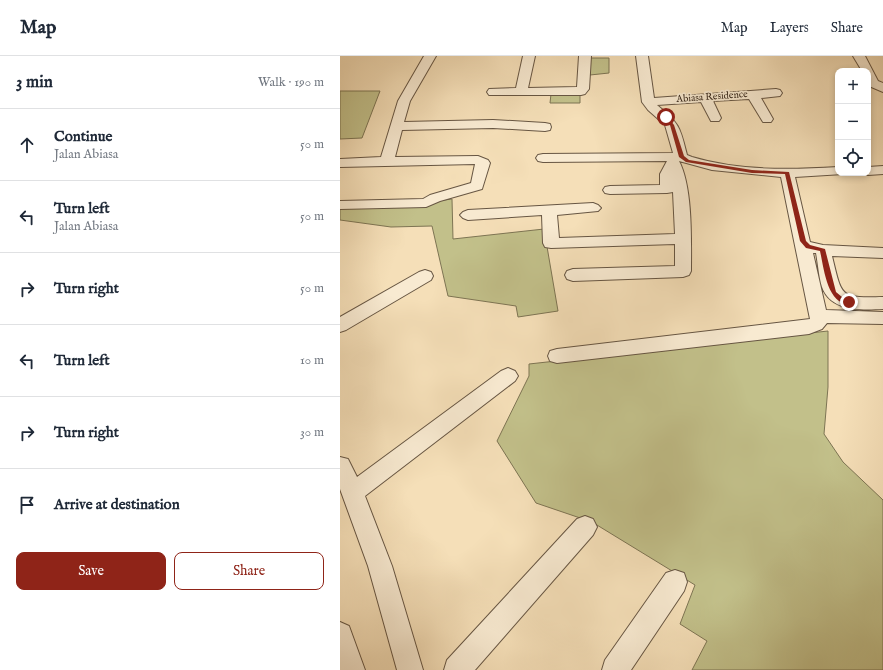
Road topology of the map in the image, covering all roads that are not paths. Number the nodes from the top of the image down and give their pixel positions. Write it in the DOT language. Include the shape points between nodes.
graph roads {
  1 [pos="430,56"];
  2 [pos="529,56"];
  3 [pos="585,56"];
  4 [pos="642,56"];
  5 [pos="859,56"];
  6 [pos="866,68"];
  7 [pos="871,79"];
  8 [pos="883,88"];
  9 [pos="493,92"];
  10 [pos="521,92"];
  11 [pos="776,93"];
  12 [pos="753,95"];
  13 [pos="705,98"];
  14 [pos="648,102"];
  15 [pos="715,118"];
  16 [pos="767,119"];
  17 [pos="397,126"];
  18 [pos="545,127"];
  19 [pos="543,158"];
  20 [pos="677,160"];
  21 [pos="387,161"];
  22 [pos="340,163"];
  23 [pos="883,170"];
  24 [pos="835,171"];
  25 [pos="871,171"];
  26 [pos="787,173"];
  27 [pos="610,190"];
  28 [pos="340,205"];
  29 [pos="593,208"];
  30 [pos="549,211"];
  31 [pos="468,215"];
  32 [pos="683,239"];
  33 [pos="803,241"];
  34 [pos="823,250"];
  35 [pos="883,253"];
  36 [pos="573,275"];
  37 [pos="425,276"];
  38 [pos="883,303"];
  39 [pos="819,316"];
  40 [pos="883,318"];
  41 [pos="340,325"];
  42 [pos="557,356"];
  43 [pos="508,376"];
  44 [pos="340,466"];
  45 [pos="354,492"];
  46 [pos="585,527"];
  47 [pos="675,582"];
  48 [pos="340,635"];
  49 [pos="352,670"];
  50 [pos="410,670"];
  51 [pos="457,670"];
  52 [pos="615,670"];
  1 -- 17 [label="street" via="404,101"];
  2 -- 10 [label="street"];
  3 -- 10 [label="street" via="583,90"];
  4 -- 14 [label="street"];
  5 -- 6 [label="street"];
  7 -- 8 [label="street" via="873,83"];
  9 -- 10 [label="street"];
  11 -- 12 [label="street, Abiasa Residence"];
  12 -- 13 [label="street, Abiasa Residence"];
  12 -- 16 [label="street"];
  13 -- 14 [label="street, Abiasa Residence"];
  13 -- 15 [label="street"];
  14 -- 20 [label="street" via="672,125"];
  17 -- 18 [label="street" via="493,124"];
  17 -- 21 [label="street"];
  19 -- 20 [label="street"];
  20 -- 26 [label="street" via="752,171"];
  20 -- 27 [label="street" via="666,174 667,189"];
  20 -- 32 [label="street"];
  21 -- 22 [label="street"];
  21 -- 28 [label="street" via="478,160 483,163 477,186 426,203"];
  23 -- 25 [label="street"];
  24 -- 26 [label="street"];
  26 -- 33 [label="street"];
  29 -- 30 [label="street"];
  30 -- 31 [label="street"];
  30 -- 32 [label="street" via="551,243"];
  32 -- 36 [label="street" via="683,271"];
  33 -- 34 [label="street" via="808,246"];
  33 -- 39 [label="street"];
  34 -- 35 [label="street"];
  34 -- 38 [label="street" via="831,288 840,299 849,302"];
  37 -- 41 [label="street"];
  39 -- 40 [label="street"];
  39 -- 42 [label="street" via="820,321 809,328"];
  43 -- 45 [label="street"];
  44 -- 45 [label="street"];
  45 -- 50 [label="street"];
  46 -- 51 [label="street"];
  47 -- 52 [label="street"];
  48 -- 49 [label="street"];
}
